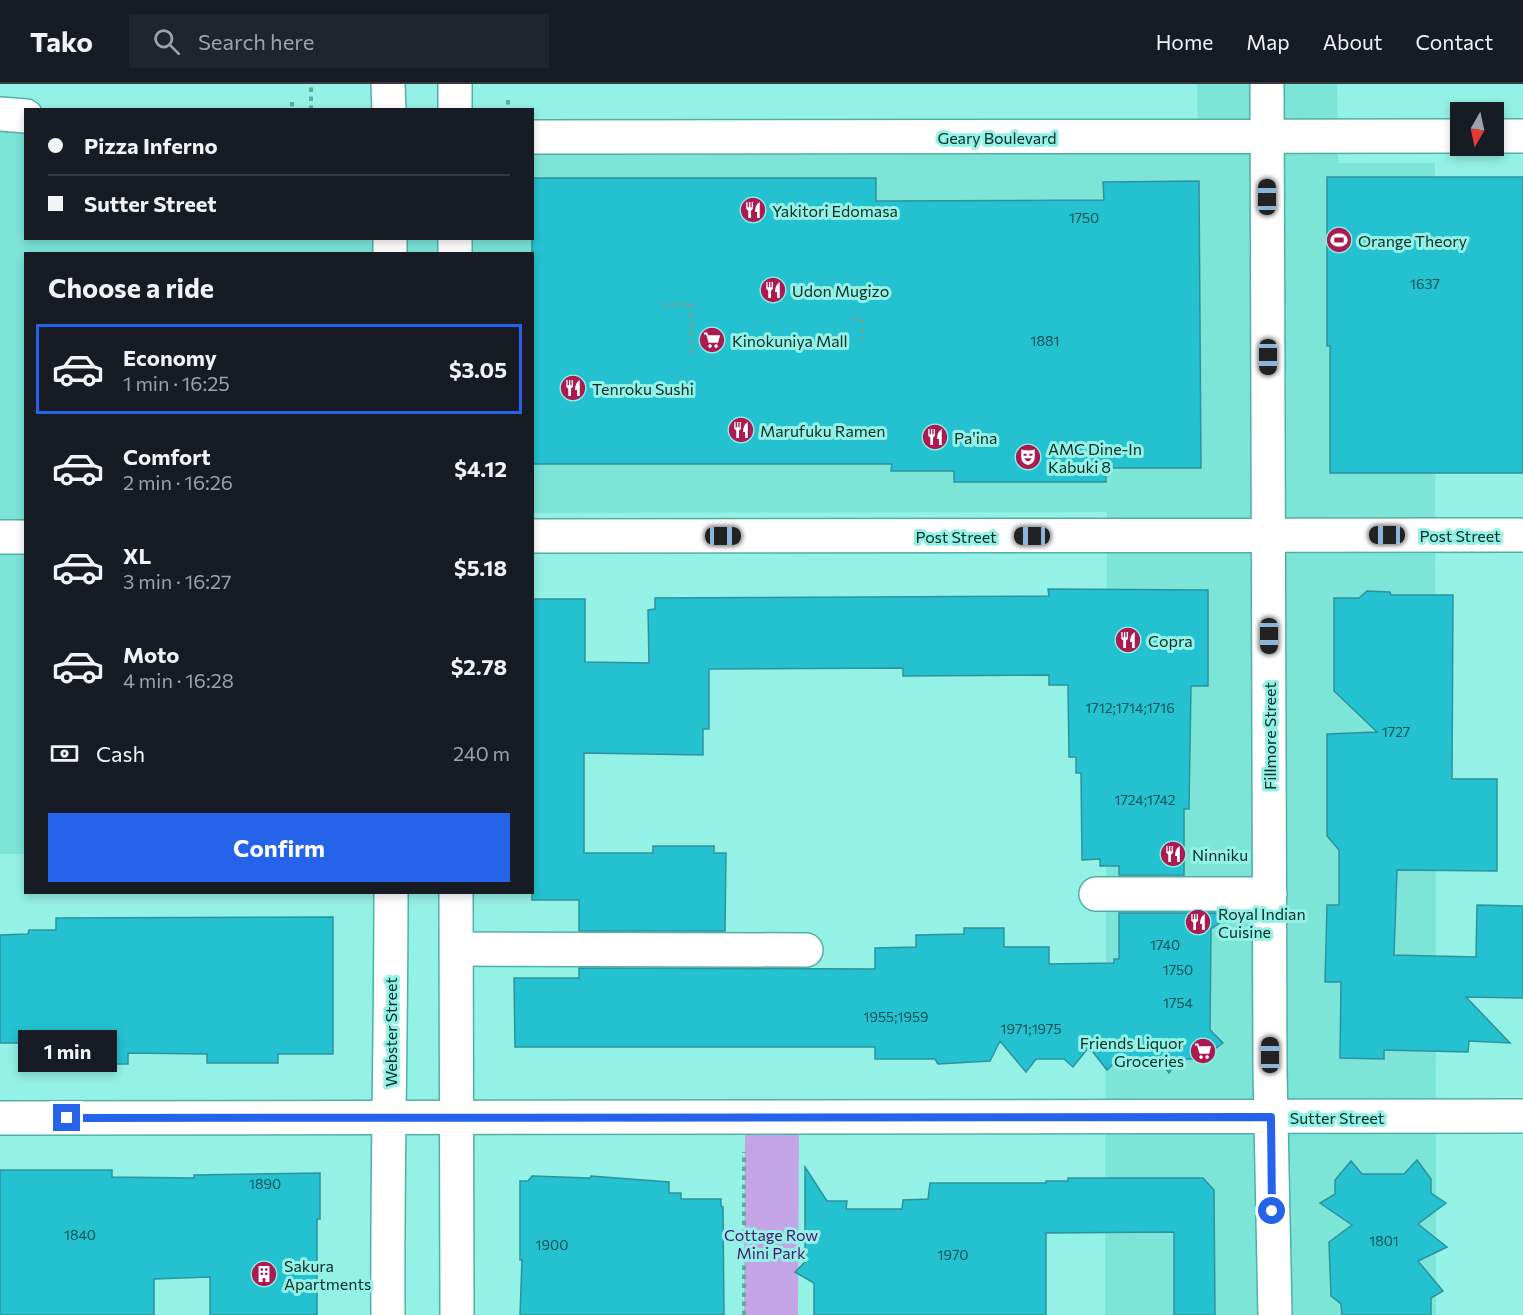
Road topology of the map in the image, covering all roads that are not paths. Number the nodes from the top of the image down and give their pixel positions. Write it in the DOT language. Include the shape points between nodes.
graph roads {
  1 [pos="388,84"];
  2 [pos="455,84"];
  3 [pos="1267,84"];
  4 [pos="388,108"];
  5 [pos="455,108"];
  6 [pos="0,114"];
  7 [pos="24,116"];
  8 [pos="1450,136"];
  9 [pos="1504,136"];
  10 [pos="1523,136"];
  11 [pos="534,137"];
  12 [pos="1267,137"];
  13 [pos="1268,535"];
  14 [pos="1523,535"];
  15 [pos="534,536"];
  16 [pos="0,537"];
  17 [pos="24,537"];
  18 [pos="391,894"];
  19 [pos="456,894"];
  20 [pos="1096,894"];
  21 [pos="1270,894"];
  22 [pos="457,949"];
  23 [pos="806,950"];
  24 [pos="1523,1116"];
  25 [pos="1271,1117"];
  26 [pos="0,1118"];
  27 [pos="389,1118"];
  28 [pos="457,1118"];
  29 [pos="388,1315"];
  30 [pos="457,1315"];
  31 [pos="1275,1315"];
  1 -- 4 [label="street"];
  2 -- 5 [label="street"];
  3 -- 12 [label="street, Fillmore Street"];
  6 -- 7 [label="street"];
  8 -- 12 [label="street, Geary Boulevard"];
  9 -- 10 [label="street"];
  11 -- 12 [label="street, Geary Boulevard"];
  12 -- 13 [label="street, Fillmore Street"];
  13 -- 14 [label="street, Post Street"];
  13 -- 15 [label="street, Post Street"];
  13 -- 21 [label="street, Fillmore Street"];
  16 -- 17 [label="street"];
  18 -- 27 [label="street, Webster Street"];
  19 -- 22 [label="street"];
  20 -- 21 [label="street"];
  21 -- 25 [label="street, Fillmore Street"];
  22 -- 23 [label="street"];
  22 -- 28 [label="street"];
  24 -- 25 [label="street, Sutter Street"];
  25 -- 28 [label="street, Sutter Street"];
  25 -- 31 [label="street, Fillmore Street"];
  26 -- 27 [label="street, Sutter Street"];
  27 -- 28 [label="street, Sutter Street"];
  27 -- 29 [label="street, Webster Street"];
  28 -- 30 [label="street"];
}
